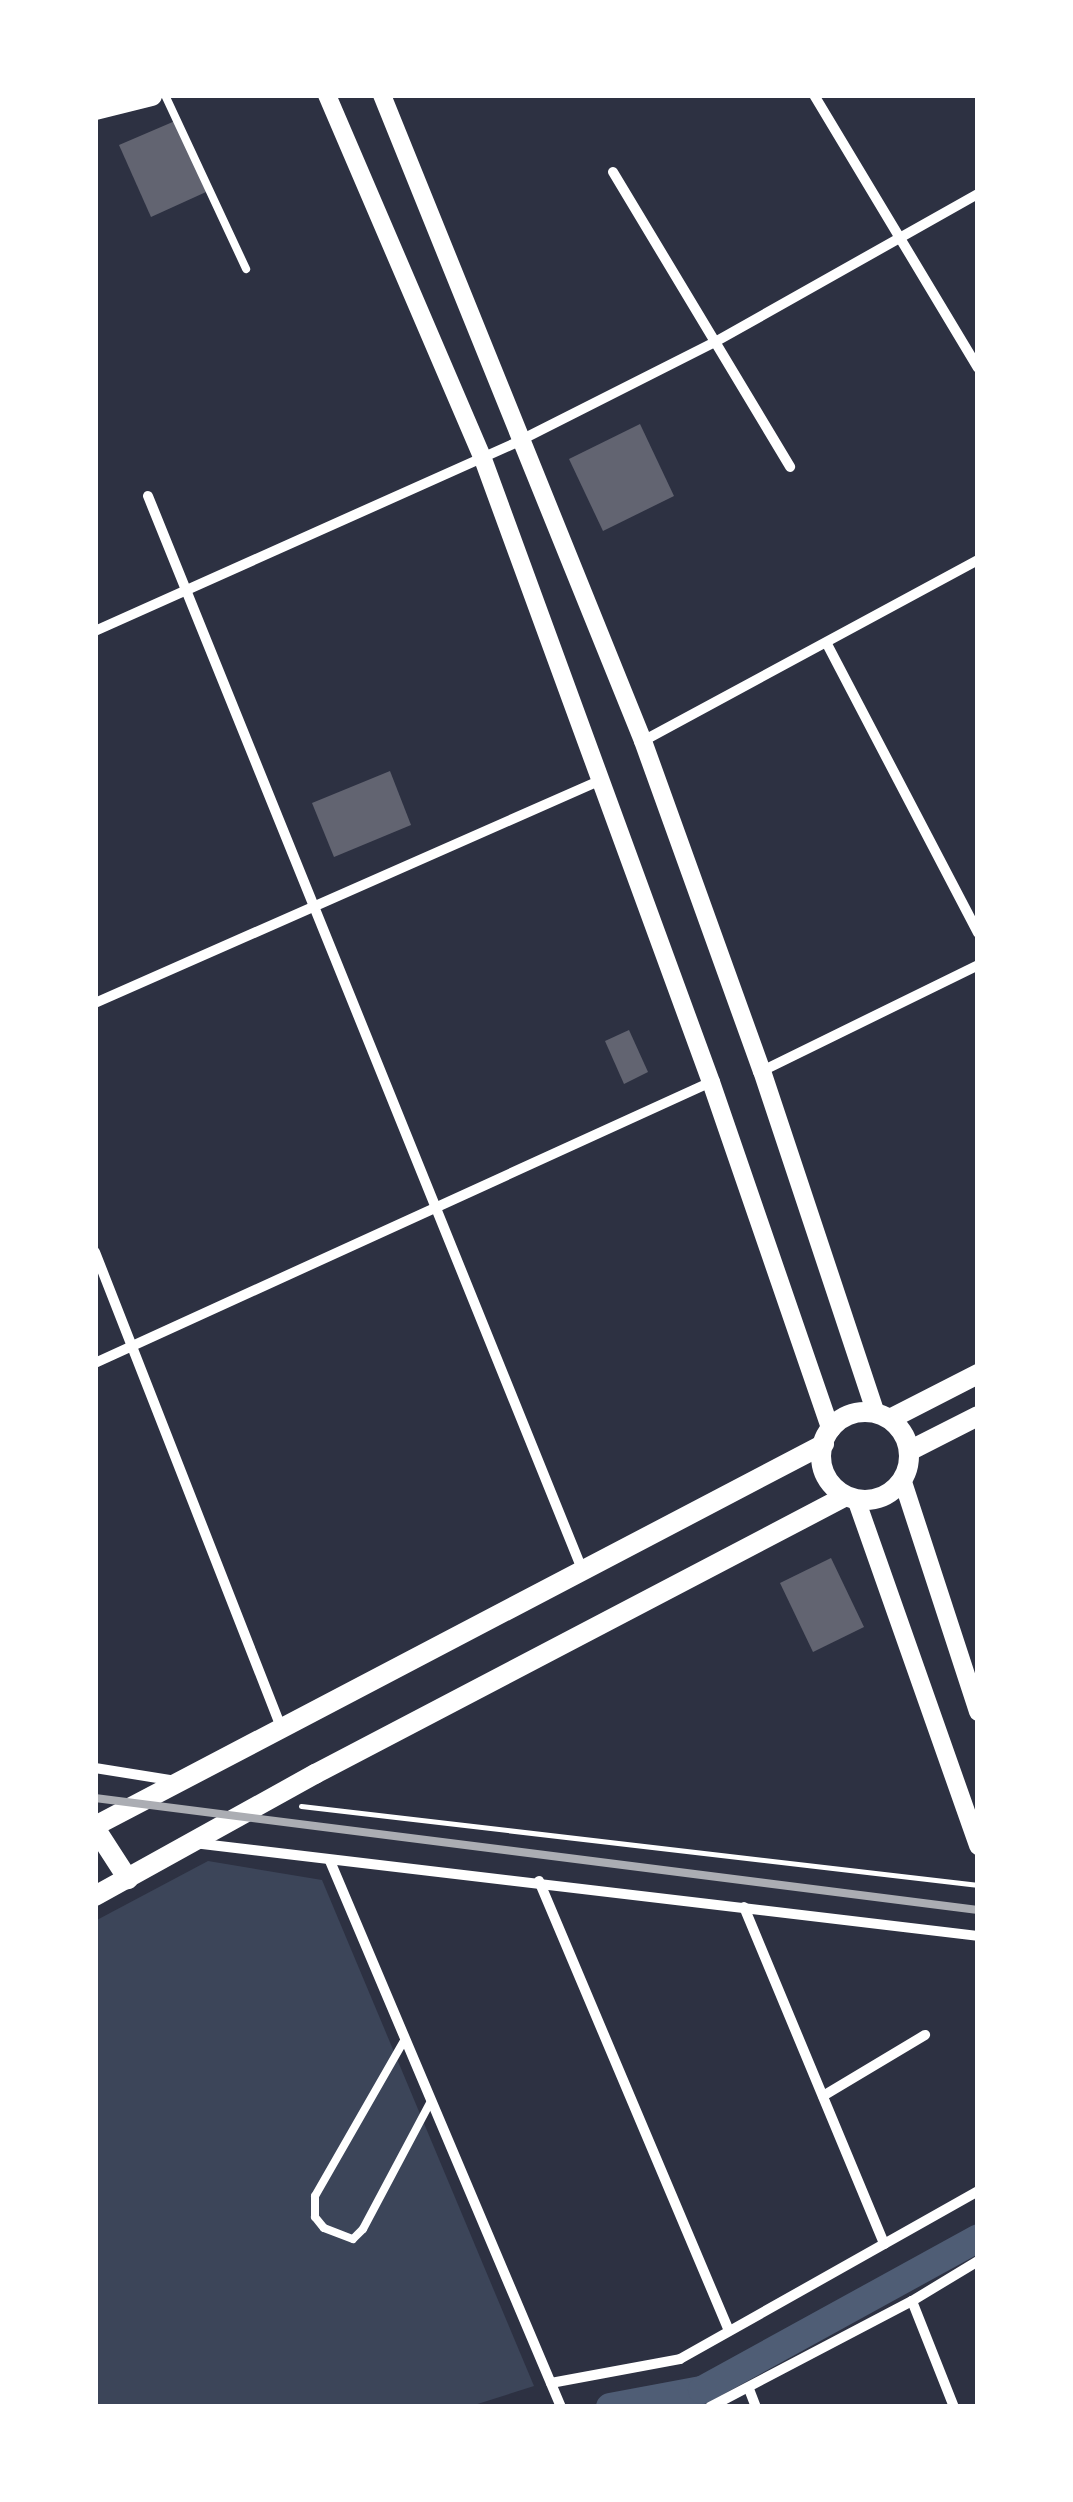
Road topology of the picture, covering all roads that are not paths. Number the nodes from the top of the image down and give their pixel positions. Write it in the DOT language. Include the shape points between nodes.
graph roads {
  1 [pos="151,95"];
  2 [pos="166,95"];
  3 [pos="327,95"];
  4 [pos="382,95"];
  5 [pos="814,95"];
  6 [pos="95,109"];
  7 [pos="613,172"];
  8 [pos="978,194"];
  9 [pos="900,241"];
  10 [pos="246,269"];
  11 [pos="715,342"];
  12 [pos="978,368"];
  13 [pos="521,440"];
  14 [pos="483,458"];
  15 [pos="790,468"];
  16 [pos="148,496"];
  17 [pos="978,560"];
  18 [pos="187,590"];
  19 [pos="95,631"];
  20 [pos="828,644"];
  21 [pos="643,742"];
  22 [pos="601,780"];
  23 [pos="316,906"];
  24 [pos="978,934"];
  25 [pos="978,965"];
  26 [pos="95,1003"];
  27 [pos="762,1071"];
  28 [pos="711,1082"];
  29 [pos="439,1207"];
  30 [pos="95,1252"];
  31 [pos="132,1345"];
  32 [pos="95,1362"];
  33 [pos="978,1374"];
  34 [pos="883,1416"];
  35 [pos="978,1416"];
  36 [pos="827,1437"];
  37 [pos="909,1452"];
  38 [pos="902,1479"];
  39 [pos="851,1497"];
  40 [pos="582,1569"];
  41 [pos="978,1712"];
  42 [pos="281,1727"];
  43 [pos="95,1768"];
  44 [pos="182,1782"];
  45 [pos="95,1827"];
  46 [pos="193,1843"];
  47 [pos="978,1846"];
  48 [pos="330,1861"];
  49 [pos="128,1879"];
  50 [pos="539,1881"];
  51 [pos="95,1896"];
  52 [pos="744,1907"];
  53 [pos="978,1936"];
  54 [pos="925,2035"];
  55 [pos="405,2039"];
  56 [pos="823,2096"];
  57 [pos="431,2101"];
  58 [pos="978,2191"];
  59 [pos="884,2244"];
  60 [pos="978,2261"];
  61 [pos="912,2301"];
  62 [pos="729,2332"];
  63 [pos="551,2383"];
  64 [pos="748,2389"];
  65 [pos="561,2407"];
  66 [pos="710,2407"];
  67 [pos="756,2407"];
  68 [pos="954,2407"];
  1 -- 6 [label="main road"];
  2 -- 10 [label="lane"];
  3 -- 14 [label="street"];
  4 -- 13 [label="street"];
  5 -- 9 [label="street"];
  7 -- 11 [label="street"];
  8 -- 9 [label="street"];
  9 -- 11 [label="street"];
  9 -- 12 [label="street"];
  11 -- 13 [label="street"];
  11 -- 15 [label="street"];
  13 -- 14 [label="street"];
  13 -- 21 [label="street"];
  14 -- 18 [label="street"];
  14 -- 22 [label="street"];
  16 -- 18 [label="street"];
  17 -- 20 [label="street"];
  18 -- 19 [label="street"];
  18 -- 23 [label="street"];
  20 -- 21 [label="street"];
  20 -- 24 [label="street"];
  21 -- 27 [label="street"];
  22 -- 23 [label="street"];
  22 -- 28 [label="street"];
  23 -- 26 [label="street"];
  23 -- 29 [label="street"];
  25 -- 27 [label="street"];
  27 -- 34 [label="street"];
  28 -- 29 [label="street"];
  28 -- 36 [label="street"];
  29 -- 31 [label="street"];
  29 -- 40 [label="street"];
  30 -- 31 [label="street"];
  31 -- 32 [label="street"];
  31 -- 42 [label="street"];
  33 -- 34 [label="main road"];
  34 -- 36 [label="main road" via="856,1413"];
  34 -- 37 [label="main road"];
  35 -- 37 [label="main road"];
  36 -- 39 [label="main road" via="826,1474"];
  36 -- 40 [label="main road"];
  37 -- 38 [label="main road"];
  38 -- 39 [label="main road" via="882,1496"];
  38 -- 41 [label="street"];
  39 -- 46 [label="main road"];
  39 -- 47 [label="street"];
  40 -- 42 [label="main road"];
  42 -- 44 [label="main road"];
  43 -- 44 [label="street"];
  44 -- 45 [label="main road"];
  45 -- 49 [label="main road"];
  46 -- 48 [label="street"];
  46 -- 49 [label="main road"];
  48 -- 50 [label="street"];
  48 -- 55 [label="street"];
  49 -- 51 [label="main road"];
  50 -- 52 [label="street"];
  50 -- 62 [label="street"];
  52 -- 53 [label="street"];
  52 -- 56 [label="street"];
  54 -- 56 [label="street"];
  55 -- 57 [label="street"];
  55 -- 57 [label="lane" via="315,2196 315,2217 324,2228 353,2239 363,2229"];
  56 -- 59 [label="street"];
  57 -- 63 [label="street"];
  58 -- 59 [label="street"];
  59 -- 62 [label="street"];
  60 -- 61 [label="street"];
  61 -- 64 [label="street"];
  61 -- 68 [label="street"];
  62 -- 63 [label="street" via="680,2359"];
  63 -- 65 [label="street"];
  64 -- 66 [label="street"];
  64 -- 67 [label="street"];
}
